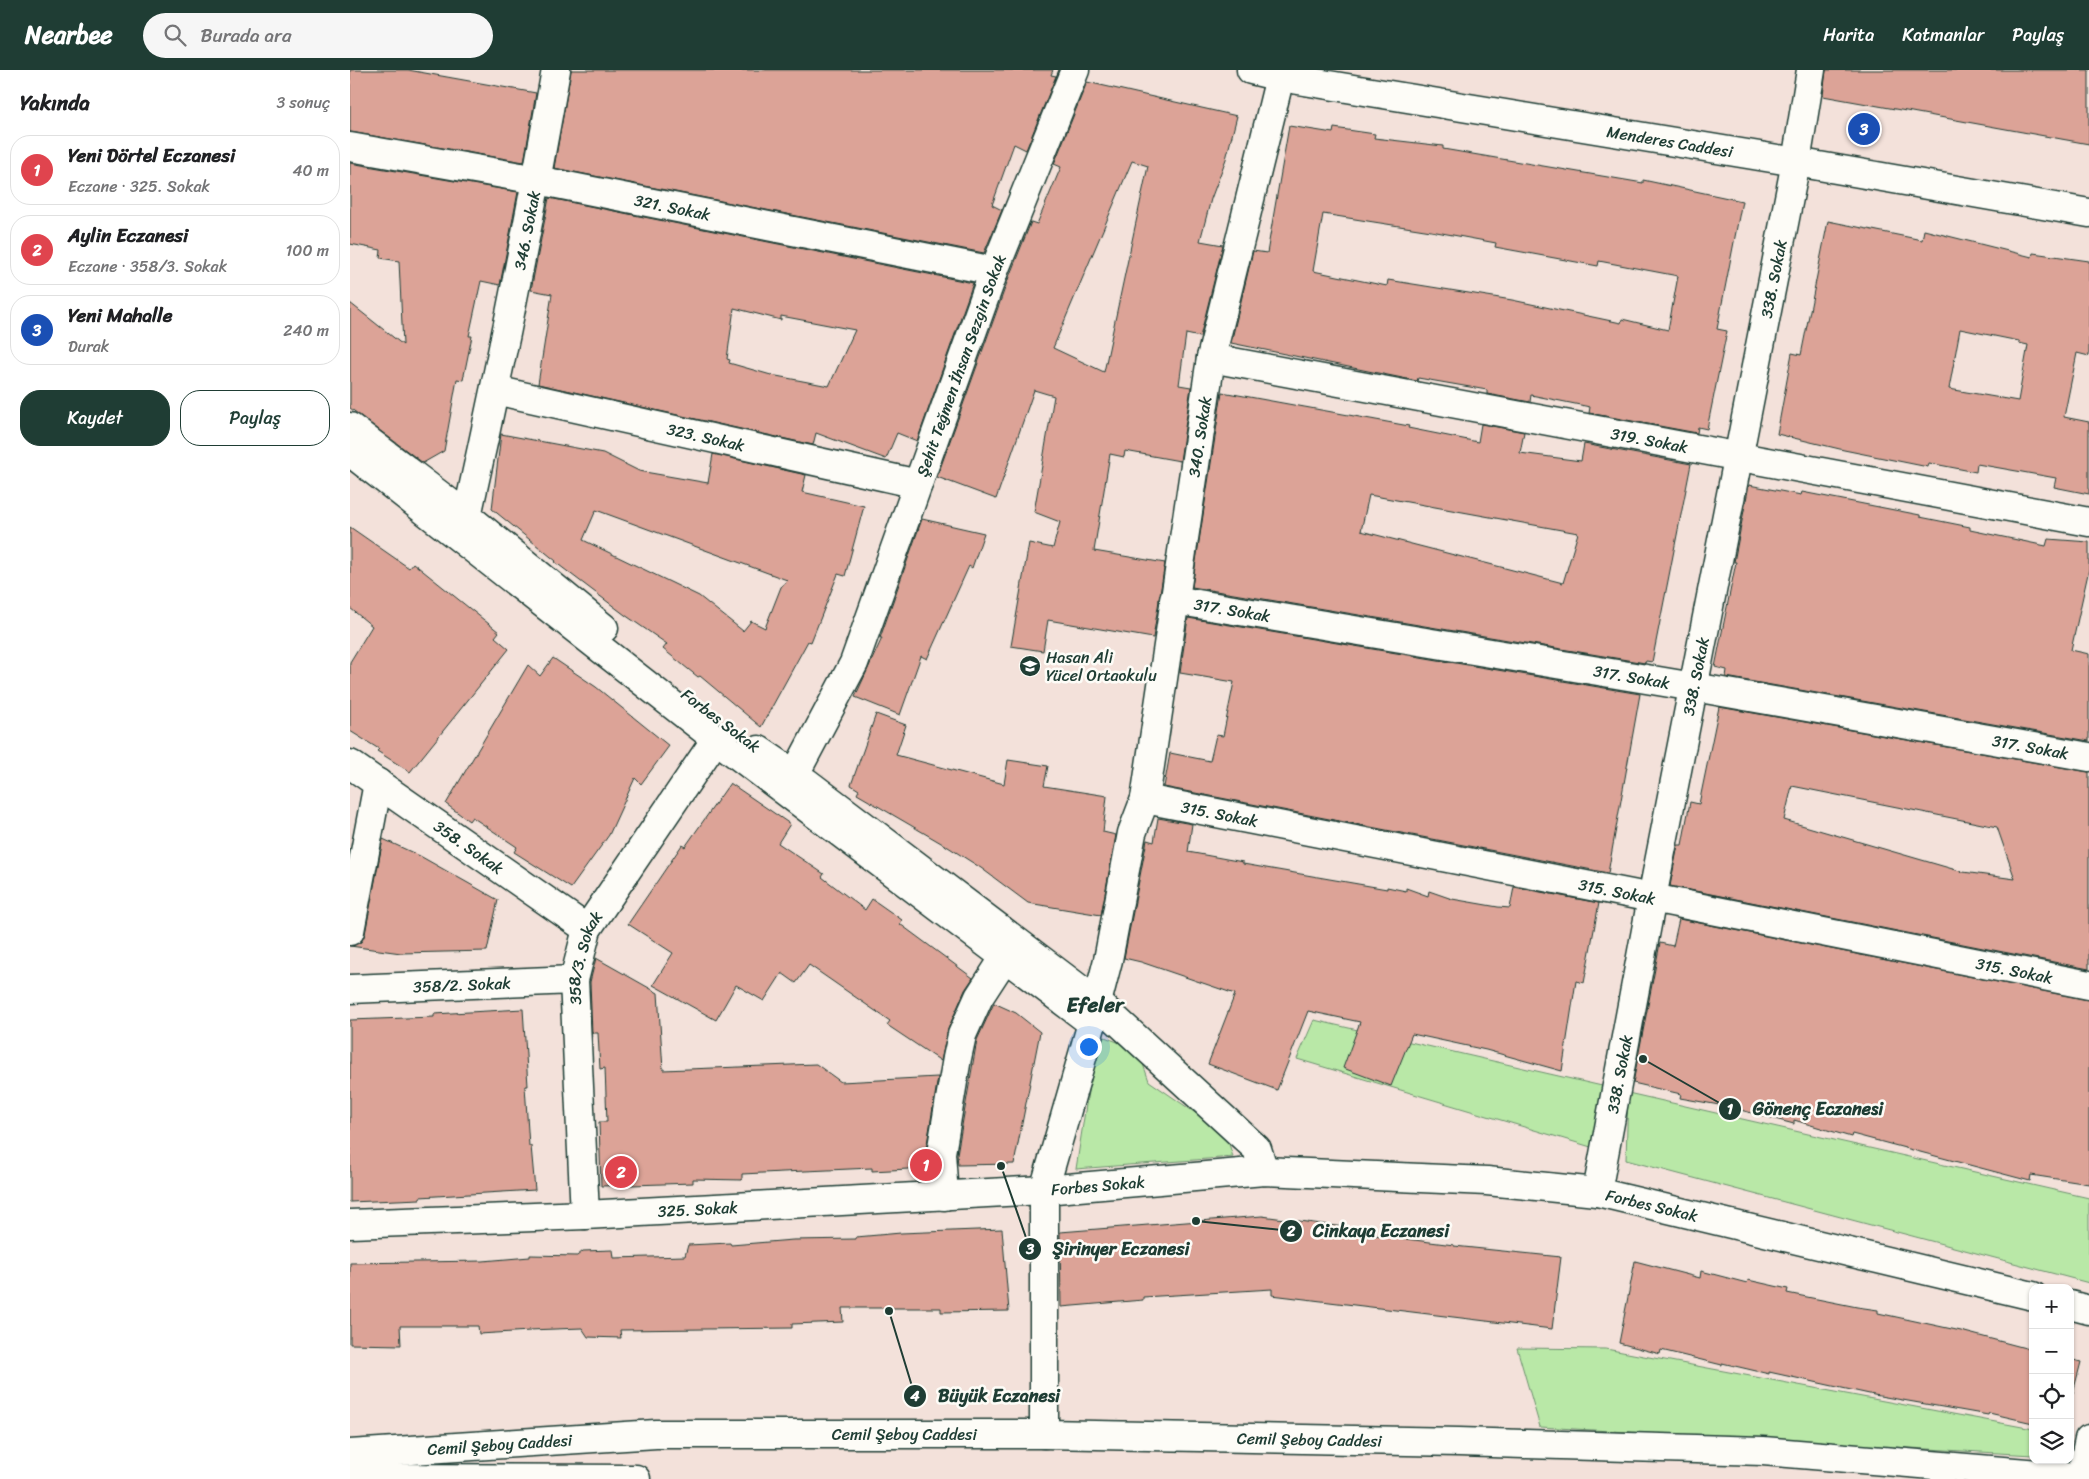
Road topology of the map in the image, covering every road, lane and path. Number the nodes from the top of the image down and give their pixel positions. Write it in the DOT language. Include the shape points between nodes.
graph roads {
  1 [pos="556,70"];
  2 [pos="1075,70"];
  3 [pos="1251,70"];
  4 [pos="1811,70"];
  5 [pos="1280,77"];
  6 [pos="350,147"];
  7 [pos="1796,162"];
  8 [pos="537,180"];
  9 [pos="2089,214"];
  10 [pos="994,271"];
  11 [pos="1211,358"];
  12 [pos="495,390"];
  13 [pos="350,427"];
  14 [pos="350,452"];
  15 [pos="1739,458"];
  16 [pos="918,484"];
  17 [pos="467,516"];
  18 [pos="2089,522"];
  19 [pos="1174,600"];
  20 [pos="1694,687"];
  21 [pos="716,739"];
  22 [pos="2089,757"];
  23 [pos="350,764"];
  24 [pos="795,774"];
  25 [pos="378,783"];
  26 [pos="1145,800"];
  27 [pos="1652,898"];
  28 [pos="587,929"];
  29 [pos="350,931"];
  30 [pos="1005,957"];
  31 [pos="574,980"];
  32 [pos="2089,986"];
  33 [pos="350,989"];
  34 [pos="1095,1013"];
  35 [pos="1264,1171"];
  36 [pos="1044,1190"];
  37 [pos="1597,1192"];
  38 [pos="944,1196"];
  39 [pos="585,1215"];
  40 [pos="350,1224"];
  41 [pos="2029,1295"];
  42 [pos="2074,1306"];
  43 [pos="2089,1310"];
  44 [pos="1044,1434"];
  45 [pos="2089,1439"];
  46 [pos="350,1454"];
  47 [pos="2085,1477"];
  48 [pos="350,1478"];
  49 [pos="636,1479"];
  1 -- 8 [label="street, 346. Sokak"];
  2 -- 10 [label="street, Şehit Teğmen İhsan Sezgin Sokak"];
  3 -- 5 [label="street, Menderes Caddesi"];
  4 -- 7 [label="street, 338. Sokak"];
  5 -- 7 [label="street, Menderes Caddesi"];
  5 -- 11 [label="street, 340. Sokak"];
  6 -- 8 [label="street, 321. Sokak"];
  7 -- 9 [label="street, Menderes Caddesi"];
  7 -- 15 [label="street, 338. Sokak"];
  8 -- 10 [label="street, 321. Sokak"];
  8 -- 12 [label="street, 346. Sokak"];
  10 -- 16 [label="street, Şehit Teğmen İhsan Sezgin Sokak"];
  11 -- 15 [label="street, 319. Sokak"];
  11 -- 19 [label="street, 340. Sokak"];
  12 -- 16 [label="street, 323. Sokak"];
  12 -- 17 [label="street, 346. Sokak"];
  13 -- 17 [label="street, Forbes Sokak"];
  14 -- 21 [label="street, Forbes Sokak"];
  15 -- 18 [label="street, 319. Sokak"];
  15 -- 20 [label="street, 338. Sokak"];
  16 -- 24 [label="street, Şehit Teğmen İhsan Sezgin Sokak" via="854,663"];
  17 -- 24 [label="street, Forbes Sokak" via="735,734"];
  19 -- 20 [label="street, 317. Sokak"];
  19 -- 26 [label="street, 340. Sokak"];
  20 -- 22 [label="street, 317. Sokak"];
  20 -- 27 [label="street, 338. Sokak"];
  21 -- 28 [label="street, 358/3. Sokak"];
  21 -- 30 [label="street, Forbes Sokak"];
  23 -- 25 [label="street, 358. Sokak"];
  24 -- 34 [label="street, Forbes Sokak"];
  25 -- 28 [label="street, 358. Sokak"];
  25 -- 29 [label="street"];
  26 -- 27 [label="street, 315. Sokak"];
  26 -- 34 [label="street, Forbes Sokak" via="1132,833"];
  27 -- 32 [label="street, 315. Sokak"];
  27 -- 37 [label="street, 338. Sokak"];
  28 -- 31 [label="street, 358/3. Sokak"];
  30 -- 34 [label="street, Forbes Sokak"];
  30 -- 38 [label="street" via="979,997 962,1035 940,1153"];
  31 -- 33 [label="street, 358/2. Sokak"];
  31 -- 39 [label="street, 358/3. Sokak"];
  34 -- 35 [label="street, Forbes Sokak" via="1257,1149"];
  34 -- 36 [label="street, Forbes Sokak"];
  35 -- 36 [label="street, Forbes Sokak"];
  35 -- 37 [label="street, Forbes Sokak" via="1487,1181"];
  36 -- 38 [label="street, 325. Sokak"];
  36 -- 44 [label="street"];
  37 -- 41 [label="street, Forbes Sokak"];
  38 -- 39 [label="street, 325. Sokak"];
  39 -- 40 [label="street, 325. Sokak"];
  42 -- 43 [label="street"];
  44 -- 46 [label="street, Cemil Şeboy Caddesi" via="656,1434"];
  44 -- 47 [label="street, Cemil Şeboy Caddesi" via="1763,1451"];
  45 -- 47 [label="street"];
  48 -- 49 [label="street, Cemil Şeboy Caddesi"];
}
